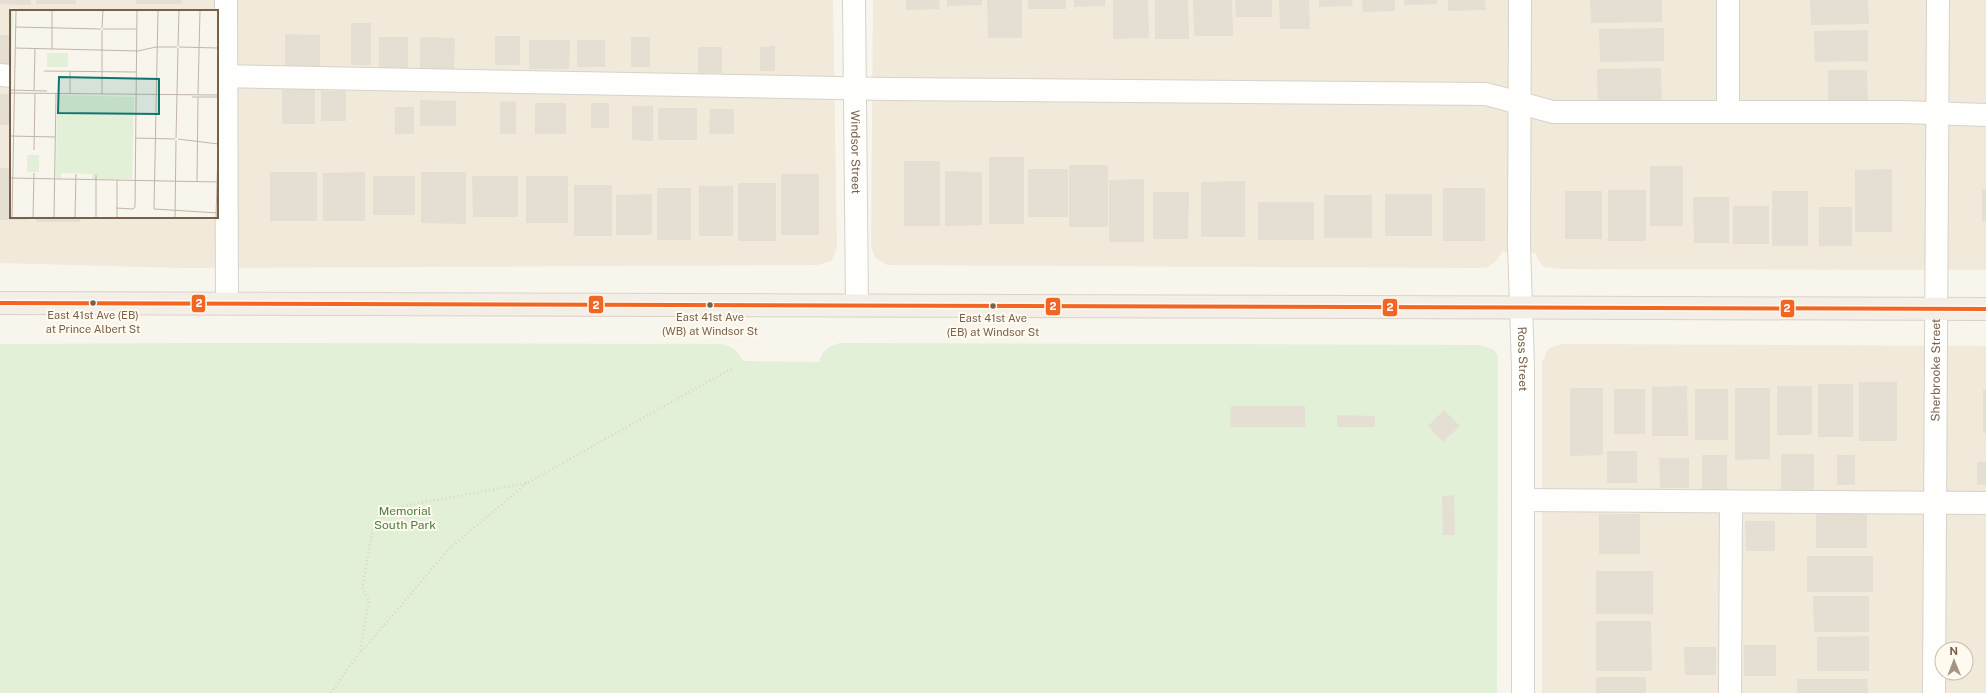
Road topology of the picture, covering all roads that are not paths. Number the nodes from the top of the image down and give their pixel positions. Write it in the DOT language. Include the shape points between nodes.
graph roads {
  1 [pos="226,0"];
  2 [pos="854,0"];
  3 [pos="1520,0"];
  4 [pos="1728,0"];
  5 [pos="1938,0"];
  6 [pos="222,76"];
  7 [pos="855,88"];
  8 [pos="1519,103"];
  9 [pos="1728,112"];
  10 [pos="1938,115"];
  11 [pos="1986,115"];
  12 [pos="0,303"];
  13 [pos="227,303"];
  14 [pos="857,305"];
  15 [pos="1521,307"];
  16 [pos="1936,309"];
  17 [pos="1986,309"];
  18 [pos="1523,500"];
  19 [pos="1731,502"];
  20 [pos="1936,502"];
  21 [pos="1986,503"];
  22 [pos="1523,693"];
  23 [pos="1730,693"];
  24 [pos="1934,693"];
  1 -- 6 [label="street"];
  2 -- 7 [label="street, Windsor Street"];
  3 -- 8 [label="street, Ross Street"];
  4 -- 9 [label="street"];
  5 -- 10 [label="street, Sherbrooke Street"];
  6 -- 7 [label="street"];
  6 -- 13 [label="street"];
  7 -- 8 [label="street" via="1486,94"];
  7 -- 14 [label="street, Windsor Street"];
  8 -- 9 [label="street" via="1553,112"];
  8 -- 15 [label="street, Ross Street"];
  9 -- 10 [label="street" via="1902,112"];
  10 -- 11 [label="street"];
  10 -- 16 [label="street, Sherbrooke Street"];
  12 -- 13 [label="main road"];
  13 -- 14 [label="main road"];
  14 -- 15 [label="main road"];
  15 -- 16 [label="main road"];
  15 -- 18 [label="street, Ross Street"];
  16 -- 17 [label="main road"];
  16 -- 20 [label="street, Sherbrooke Street"];
  18 -- 19 [label="street"];
  18 -- 22 [label="street, Ross Street"];
  19 -- 20 [label="street"];
  19 -- 23 [label="street"];
  20 -- 21 [label="street"];
  20 -- 24 [label="street, Sherbrooke Street"];
}
